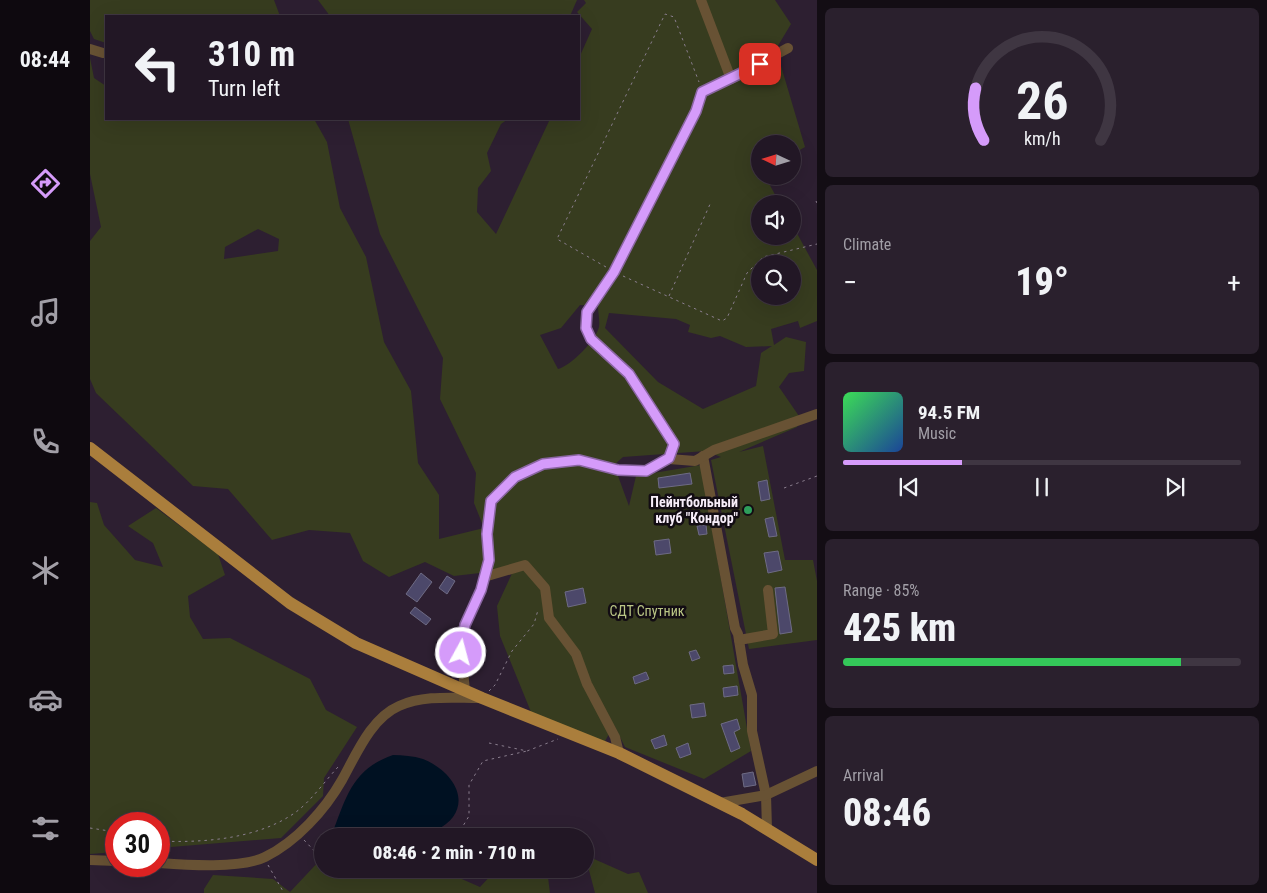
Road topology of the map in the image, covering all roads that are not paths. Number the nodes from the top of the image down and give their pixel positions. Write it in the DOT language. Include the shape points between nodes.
graph roads {
  1 [pos="701,0"];
  2 [pos="788,48"];
  3 [pos="90,50"];
  4 [pos="102,53"];
  5 [pos="732,79"];
  6 [pos="817,414"];
  7 [pos="90,448"];
  8 [pos="703,456"];
  9 [pos="669,458"];
  10 [pos="484,577"];
  11 [pos="768,590"];
  12 [pos="739,640"];
  13 [pos="464,690"];
  14 [pos="482,698"];
  15 [pos="619,753"];
  16 [pos="817,771"];
  17 [pos="766,795"];
  18 [pos="720,803"];
  19 [pos="767,829"];
  20 [pos="90,860"];
  21 [pos="817,860"];
  22 [pos="105,861"];
  23 [pos="170,864"];
  1 -- 5 [label="street"];
  2 -- 5 [label="street"];
  3 -- 4 [label="street"];
  5 -- 9 [label="street" via="702,92 696,111 614,272 587,312 586,328 591,339 629,374 674,444"];
  6 -- 8 [label="street"];
  7 -- 13 [label="main road" via="290,603 356,643"];
  8 -- 9 [label="street" via="695,461"];
  8 -- 12 [label="street" via="734,628"];
  9 -- 10 [label="street" via="646,471 618,470 579,460 543,464 515,477 491,501 487,534 489,560"];
  10 -- 13 [label="street" via="465,625 461,653"];
  10 -- 15 [label="street" via="525,565 545,588 549,618 576,654 587,684 615,737"];
  11 -- 12 [label="street" via="773,634"];
  12 -- 17 [label="street" via="752,695 755,750"];
  13 -- 14 [label="main road"];
  14 -- 15 [label="main road"];
  14 -- 23 [label="street" via="431,697 398,706 369,733 342,781 298,834 264,857 248,862"];
  15 -- 18 [label="main road"];
  16 -- 17 [label="street"];
  17 -- 18 [label="street"];
  17 -- 19 [label="street"];
  18 -- 19 [label="main road"];
  19 -- 21 [label="main road"];
  20 -- 22 [label="street"];
}
